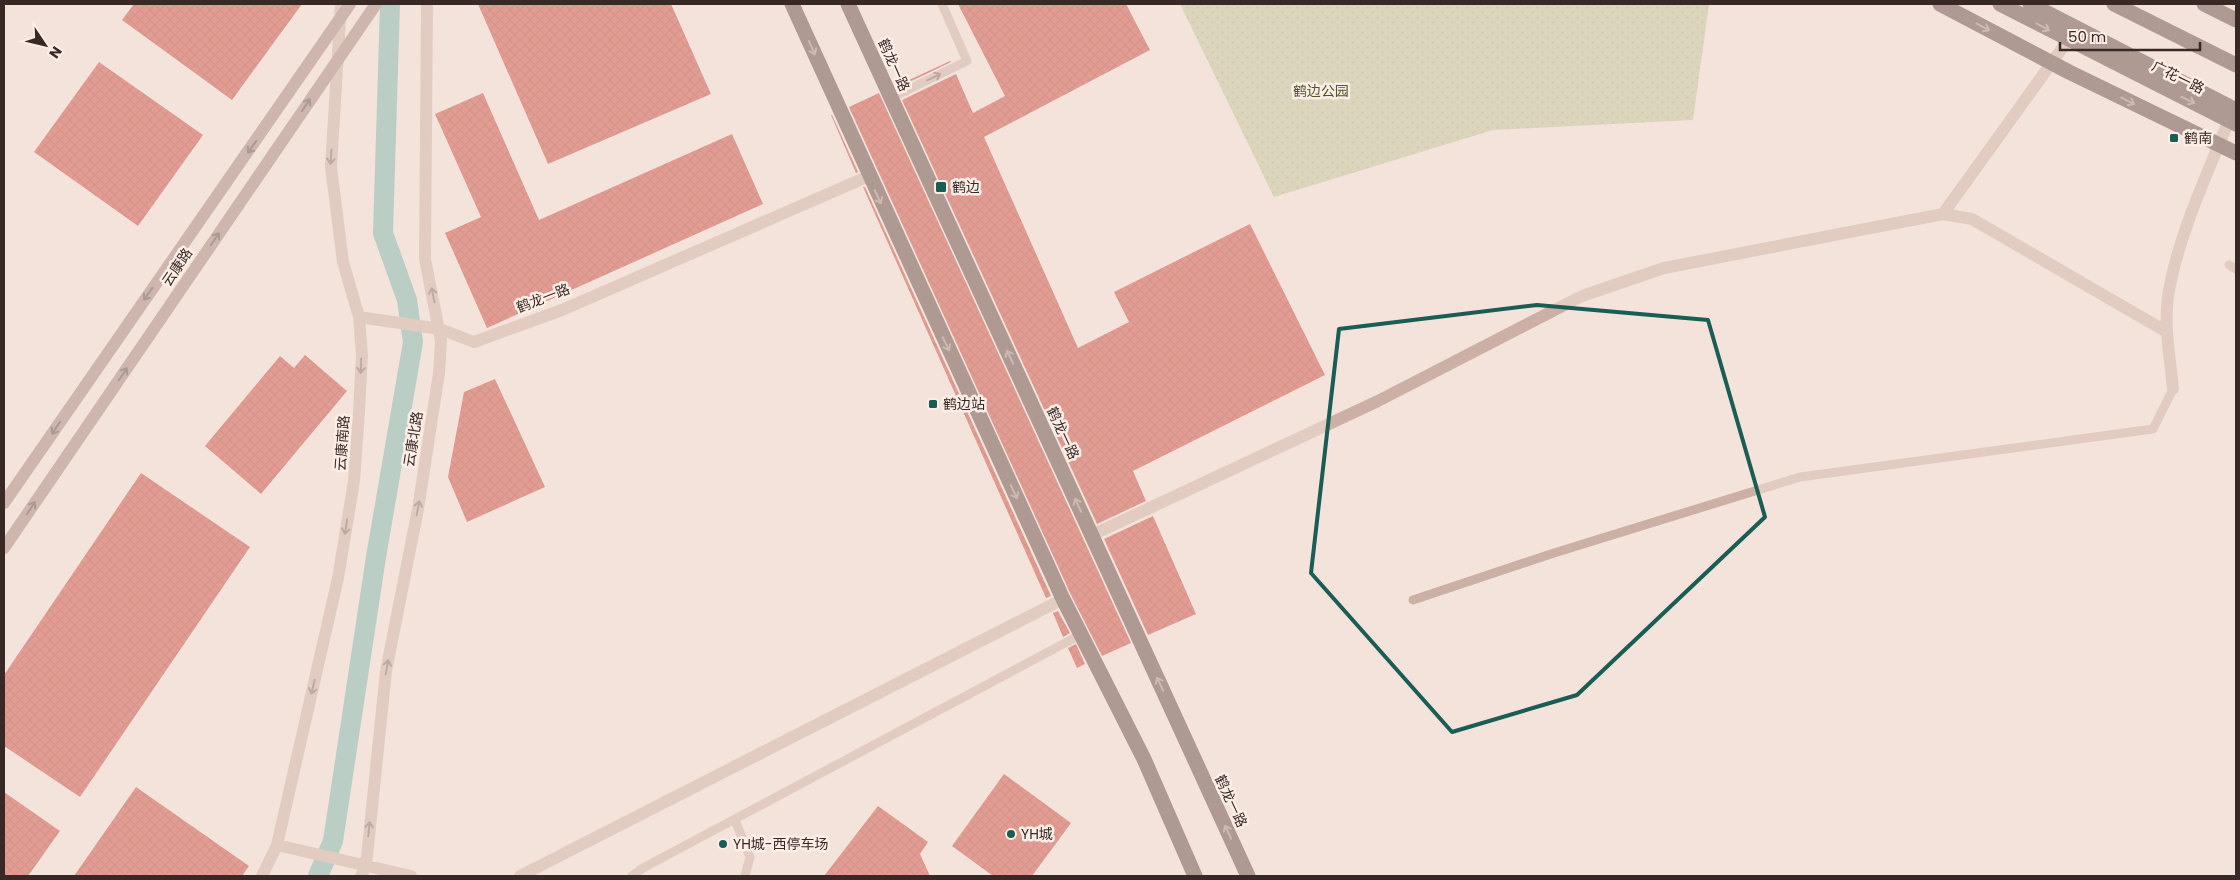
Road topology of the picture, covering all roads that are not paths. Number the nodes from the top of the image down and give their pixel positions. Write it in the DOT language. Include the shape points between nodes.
graph roads {
  1 [pos="341,4"];
  2 [pos="350,4"];
  3 [pos="376,4"];
  4 [pos="427,4"];
  5 [pos="792,4"];
  6 [pos="848,4"];
  7 [pos="942,4"];
  8 [pos="1940,4"];
  9 [pos="2000,4"];
  10 [pos="2030,4"];
  11 [pos="2114,4"];
  12 [pos="2133,4"];
  13 [pos="2204,4"];
  14 [pos="2236,20"];
  15 [pos="340,21"];
  16 [pos="2068,40"];
  17 [pos="2236,54"];
  18 [pos="338,59"];
  19 [pos="2236,65"];
  20 [pos="891,98"];
  21 [pos="2234,118"];
  22 [pos="2236,153"];
  23 [pos="869,176"];
  24 [pos="1942,214"];
  25 [pos="358,317"];
  26 [pos="440,329"];
  27 [pos="2167,332"];
  28 [pos="2173,390"];
  29 [pos="4,503"];
  30 [pos="1092,535"];
  31 [pos="4,548"];
  32 [pos="1063,599"];
  33 [pos="1413,600"];
  34 [pos="1080,635"];
  35 [pos="735,820"];
  36 [pos="277,845"];
  37 [pos="363,871"];
  38 [pos="745,875"];
  39 [pos="262,876"];
  40 [pos="411,876"];
  41 [pos="520,876"];
  42 [pos="632,876"];
  43 [pos="1195,876"];
  44 [pos="1248,876"];
  1 -- 15 [label="street, 云康南路"];
  2 -- 15 [label="street, 云康路"];
  3 -- 18 [label="street, 云康路"];
  26 -- 4 [label="street, 云康北路, one-way" via="425,259"];
  5 -- 23 [label="highway, one-way"];
  6 -- 20 [label="highway, 鹤龙一路"];
  20 -- 7 [label="lane, one-way" via="967,61"];
  8 -- 22 [label="highway, one-way, bridge" via="2069,72"];
  9 -- 16 [label="highway, 广花一路, one-way"];
  10 -- 21 [label="highway"];
  11 -- 19 [label="highway"];
  12 -- 17 [label="highway"];
  13 -- 14 [label="highway"];
  15 -- 18 [label="street, 云康南路"];
  15 -- 29 [label="street, 云康路, one-way"];
  16 -- 21 [label="highway, 广花一路, one-way"];
  16 -- 24 [label="street"];
  18 -- 25 [label="street, 云康南路, one-way" via="331,166 343,262"];
  31 -- 18 [label="street, 云康路, one-way"];
  30 -- 20 [label="highway, 鹤龙一路, one-way"];
  21 -- 27 [label="street" via="2184,232 2169,291"];
  23 -- 26 [label="street, 鹤龙一路" via="562,310 474,342"];
  23 -- 32 [label="highway, one-way"];
  24 -- 27 [label="street" via="1972,219"];
  24 -- 30 [label="street" via="1664,268 1582,296 1378,401"];
  25 -- 26 [label="street, 鹤龙一路"];
  25 -- 36 [label="street, 云康南路, one-way" via="362,355 354,481 338,578"];
  37 -- 26 [label="street, 云康北路, one-way" via="386,671 418,509 438,372"];
  27 -- 28 [label="street"];
  28 -- 33 [label="lane" via="2154,429 1800,477"];
  44 -- 30 [label="highway, 鹤龙一路, one-way"];
  32 -- 34 [label="highway"];
  32 -- 41 [label="street"];
  34 -- 35 [label="lane"];
  34 -- 43 [label="highway" via="1144,759"];
  35 -- 38 [label="lane" via="750,857"];
  35 -- 42 [label="lane"];
  36 -- 37 [label="street"];
  36 -- 39 [label="street, 云康南路"];
  37 -- 40 [label="street"];
}
